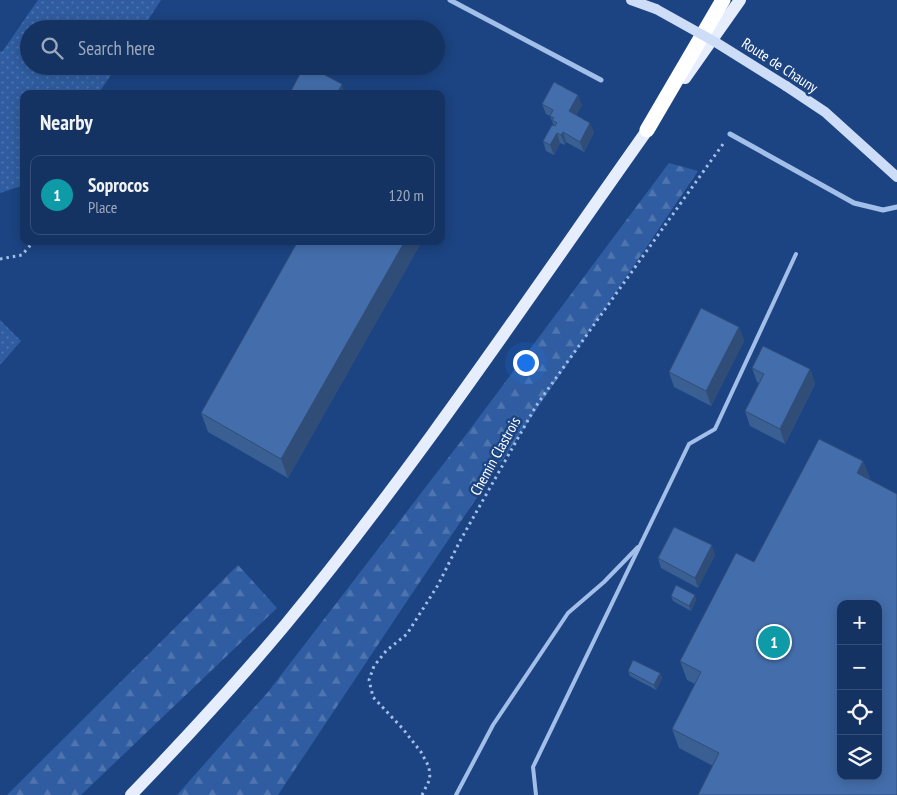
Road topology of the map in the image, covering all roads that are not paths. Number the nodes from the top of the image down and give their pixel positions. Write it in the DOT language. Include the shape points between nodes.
graph roads {
  1 [pos="450,0"];
  2 [pos="631,0"];
  3 [pos="723,0"];
  4 [pos="740,0"];
  5 [pos="601,80"];
  6 [pos="647,130"];
  7 [pos="730,134"];
  8 [pos="897,177"];
  9 [pos="897,207"];
  10 [pos="796,254"];
  11 [pos="641,544"];
  12 [pos="131,795"];
  13 [pos="456,795"];
  14 [pos="536,795"];
  1 -- 5 [label="street"];
  2 -- 8 [label="street, Route de Chauny, bridge" via="656,9 717,42 786,86 825,112"];
  3 -- 6 [label="highway"];
  4 -- 6 [label="main road"];
  6 -- 12 [label="main road" via="375,510 286,624 197,726"];
  7 -- 9 [label="street" via="854,203 882,210"];
  10 -- 11 [label="lane" via="715,429 689,444"];
  11 -- 13 [label="lane" via="568,613 493,725"];
  11 -- 14 [label="lane" via="533,767"];
}
